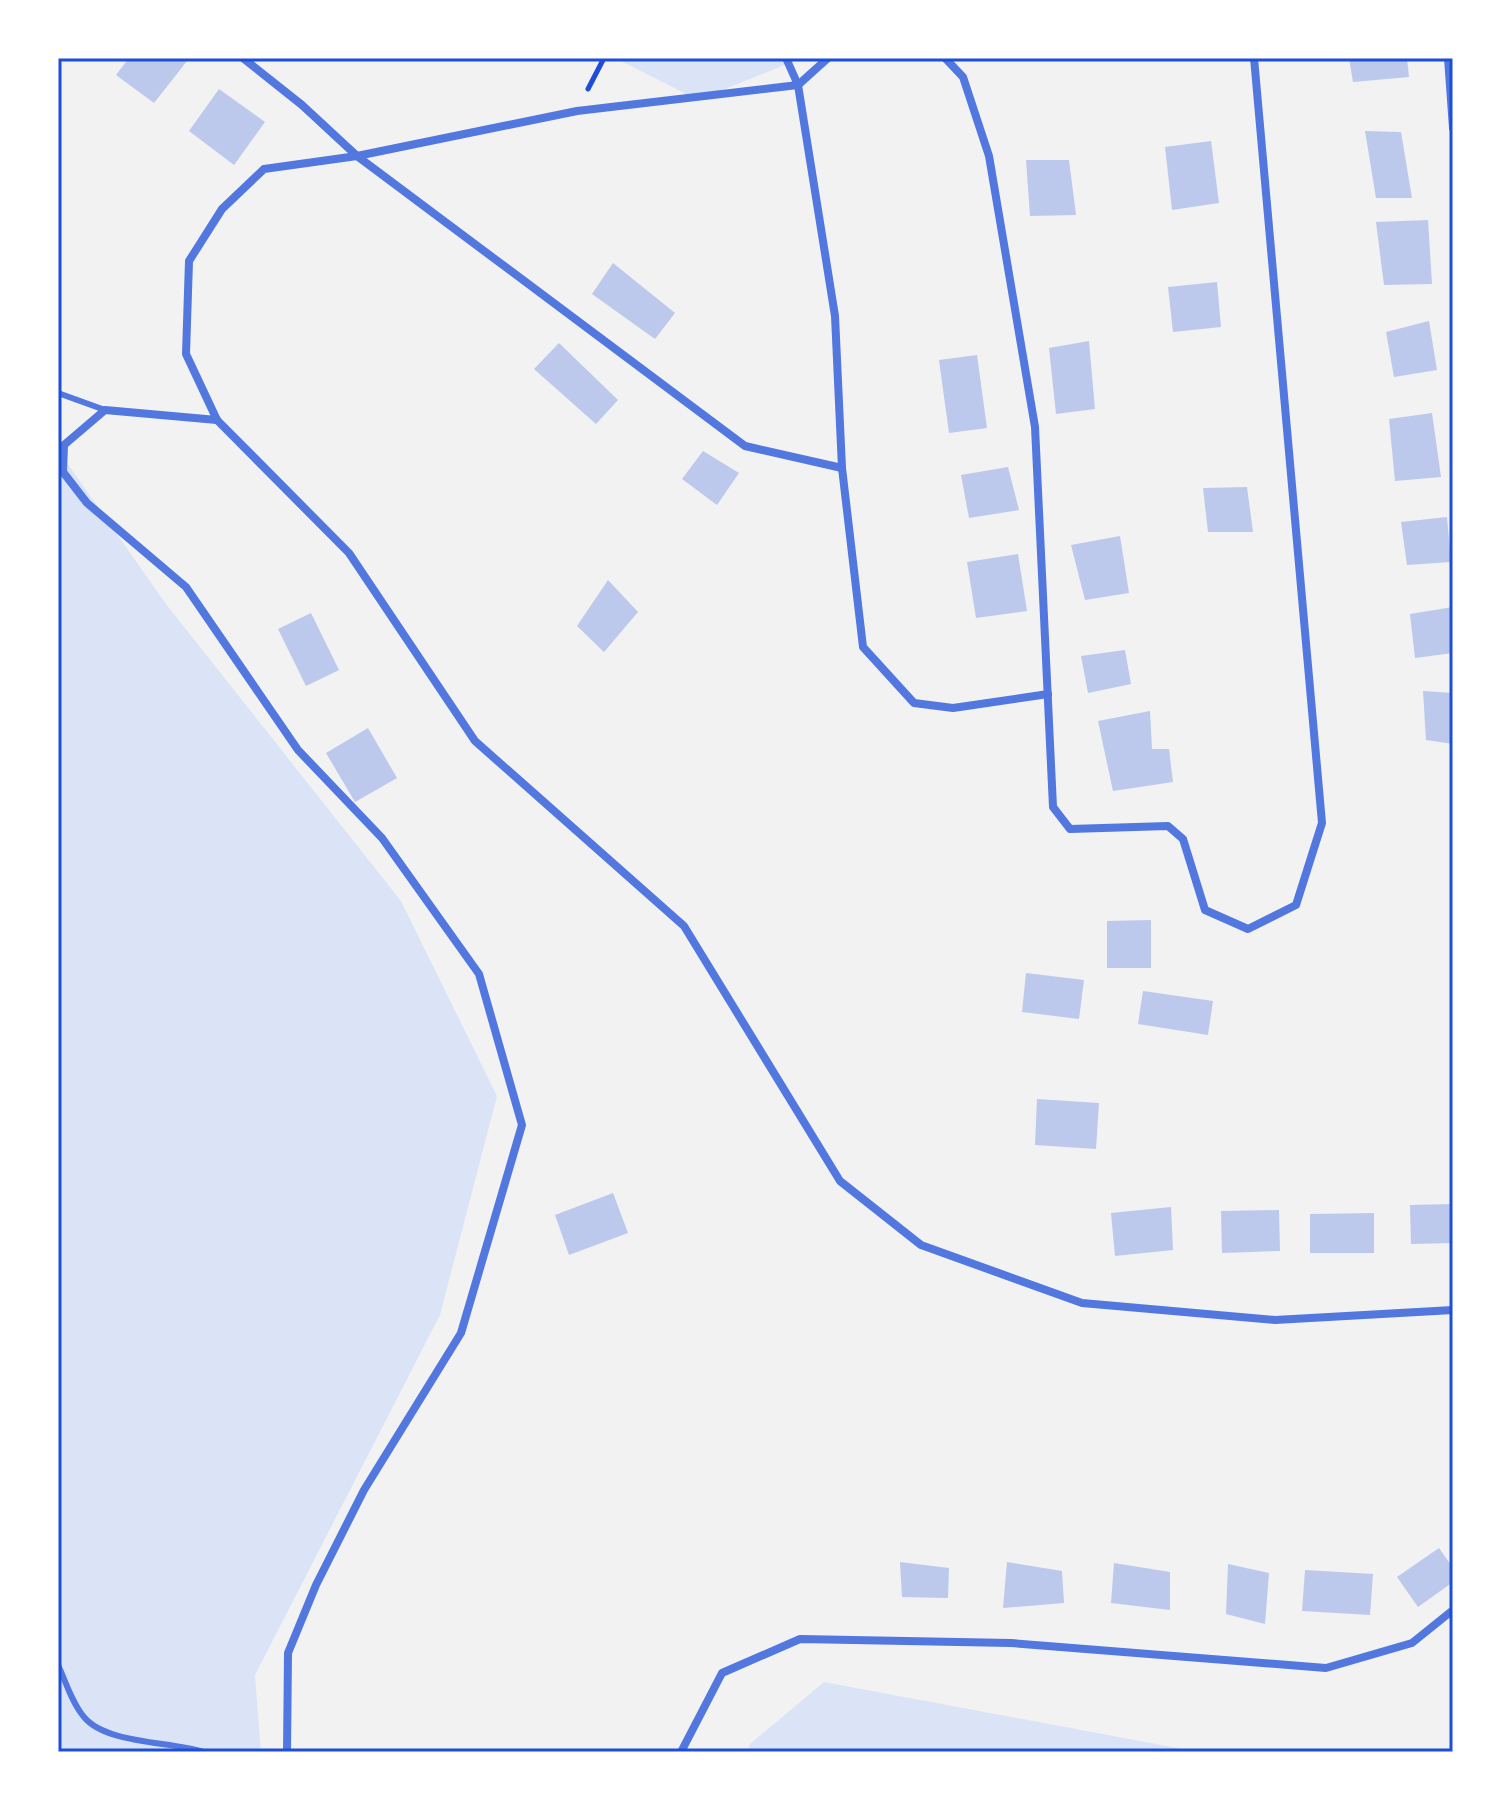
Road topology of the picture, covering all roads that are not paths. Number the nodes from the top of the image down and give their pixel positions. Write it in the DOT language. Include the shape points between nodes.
graph roads {
  1 [pos="243,58"];
  2 [pos="786,58"];
  3 [pos="828,58"];
  4 [pos="945,58"];
  5 [pos="1254,58"];
  6 [pos="1448,58"];
  7 [pos="798,85"];
  8 [pos="1453,128"];
  9 [pos="357,156"];
  10 [pos="58,393"];
  11 [pos="105,410"];
  12 [pos="217,420"];
  13 [pos="61,455"];
  14 [pos="842,468"];
  15 [pos="1048,694"];
  16 [pos="1453,1310"];
  17 [pos="1453,1610"];
  18 [pos="58,1665"];
  19 [pos="204,1752"];
  20 [pos="287,1752"];
  21 [pos="681,1752"];
  1 -- 9 [label="street"];
  2 -- 7 [label="street"];
  3 -- 7 [label="street"];
  4 -- 15 [label="street" via="963,77 989,156 1028,382 1036,441"];
  5 -- 15 [label="street" via="1322,823 1296,905 1248,929 1205,910 1183,839 1168,826 1070,829 1053,807"];
  6 -- 8 [label="street"];
  7 -- 9 [label="street" via="577,111"];
  7 -- 14 [label="street" via="835,316"];
  9 -- 12 [label="street" via="264,169 222,209 189,261 186,354"];
  9 -- 14 [label="street" via="745,446"];
  10 -- 11 [label="lane"];
  11 -- 12 [label="street"];
  11 -- 13 [label="street" via="64,445"];
  12 -- 16 [label="street" via="349,553 475,741 684,926 840,1181 921,1245 1082,1303 1275,1320"];
  13 -- 20 [label="street" via="63,472 87,503 186,587 298,750 382,838 479,974 522,1125 461,1333 364,1490 288,1653"];
  14 -- 15 [label="street" via="863,647 914,703 953,708"];
  17 -- 21 [label="street" via="1412,1643 1326,1668 1011,1643 800,1639 722,1673"];
  18 -- 19 [label="lane" via="84,1717 97,1727"];
}
